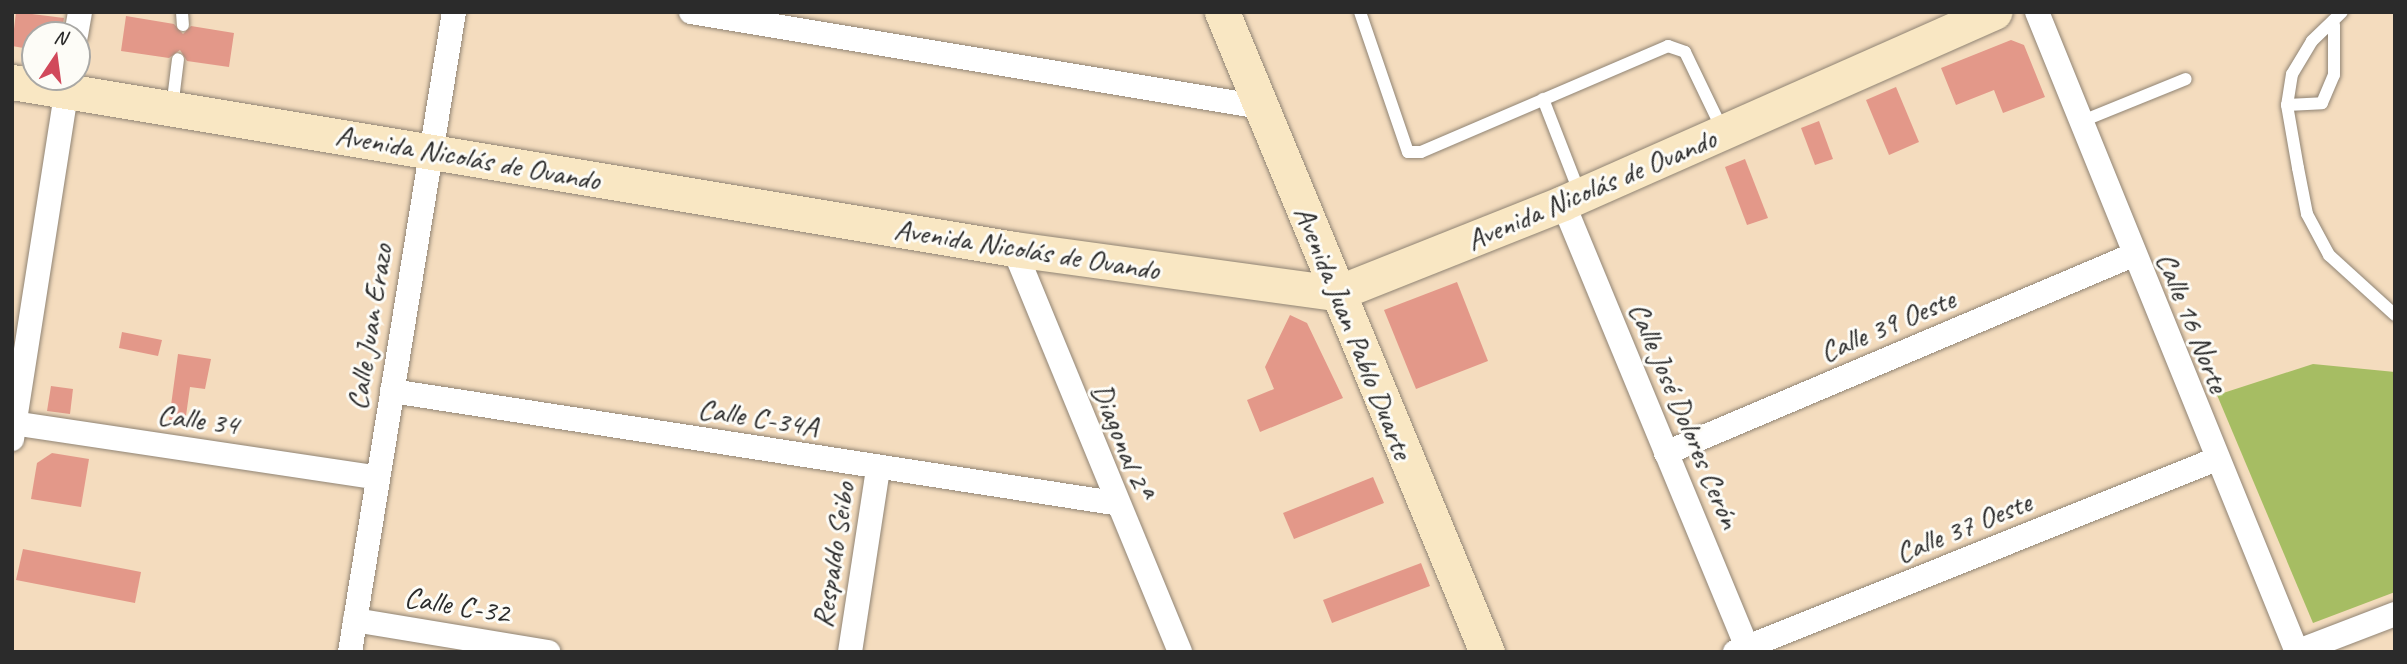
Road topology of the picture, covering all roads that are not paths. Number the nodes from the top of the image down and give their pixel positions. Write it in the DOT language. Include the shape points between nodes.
graph roads {
  1 [pos="454,12"];
  2 [pos="691,12"];
  3 [pos="1222,12"];
  4 [pos="1360,12"];
  5 [pos="1995,12"];
  6 [pos="2037,12"];
  7 [pos="2342,12"];
  8 [pos="2334,25"];
  9 [pos="178,59"];
  10 [pos="2186,79"];
  11 [pos="91,89"];
  12 [pos="67,91"];
  13 [pos="1543,99"];
  14 [pos="2287,105"];
  15 [pos="1261,107"];
  16 [pos="172,108"];
  17 [pos="2080,121"];
  18 [pos="1723,133"];
  19 [pos="428,150"];
  20 [pos="1572,199"];
  21 [pos="1014,249"];
  22 [pos="2133,255"];
  23 [pos="1337,293"];
  24 [pos="2395,315"];
  25 [pos="392,391"];
  26 [pos="13,429"];
  27 [pos="1666,453"];
  28 [pos="2214,460"];
  29 [pos="878,468"];
  30 [pos="374,477"];
  31 [pos="1114,503"];
  32 [pos="2395,614"];
  33 [pos="355,620"];
  34 [pos="1744,650"];
  35 [pos="350,652"];
  36 [pos="548,652"];
  37 [pos="849,652"];
  38 [pos="1180,652"];
  39 [pos="1487,652"];
  40 [pos="2296,652"];
  1 -- 19 [label="street, Calle Juan Erazo"];
  2 -- 15 [label="street"];
  3 -- 15 [label="main road, Avenida Juan Pablo Duarte"];
  4 -- 13 [label="lane" via="1408,152 1421,152"];
  5 -- 18 [label="main road, Avenida Nicolás de Ovando"];
  6 -- 17 [label="street, Calle 16 Norte"];
  7 -- 8 [label="lane"];
  8 -- 14 [label="lane" via="2300,56"];
  8 -- 14 [label="lane" via="2334,75 2322,103"];
  9 -- 16 [label="lane"];
  10 -- 17 [label="lane"];
  11 -- 16 [label="main road, Avenida Nicolás de Ovando"];
  12 -- 26 [label="street"];
  13 -- 18 [label="lane" via="1680,46"];
  13 -- 20 [label="lane"];
  14 -- 24 [label="lane" via="2307,214 2317,236 2344,275"];
  15 -- 23 [label="main road, Avenida Juan Pablo Duarte"];
  16 -- 19 [label="main road, Avenida Nicolás de Ovando"];
  17 -- 22 [label="street, Calle 16 Norte"];
  18 -- 20 [label="main road, Avenida Nicolás de Ovando"];
  19 -- 21 [label="main road, Avenida Nicolás de Ovando"];
  19 -- 25 [label="street, Calle Juan Erazo"];
  20 -- 23 [label="main road, Avenida Nicolás de Ovando"];
  20 -- 27 [label="street, Calle José Dolores Cerón"];
  21 -- 23 [label="main road, Avenida Nicolás de Ovando"];
  21 -- 31 [label="street, Diagonal 2ª"];
  22 -- 27 [label="street, Calle 39 Oeste"];
  22 -- 28 [label="street, Calle 16 Norte"];
  23 -- 39 [label="main road, Avenida Juan Pablo Duarte"];
  25 -- 29 [label="street, Calle C-34A"];
  25 -- 30 [label="street, Calle Juan Erazo"];
  26 -- 30 [label="street, Calle 34"];
  27 -- 34 [label="street, Calle José Dolores Cerón"];
  28 -- 34 [label="street, Calle 37 Oeste"];
  28 -- 40 [label="street, Calle 16 Norte"];
  29 -- 31 [label="street, Calle C-34A"];
  29 -- 37 [label="street, Respaldo Seibo"];
  30 -- 33 [label="street, Calle Juan Erazo"];
  31 -- 38 [label="street, Diagonal 2ª"];
  32 -- 40 [label="street"];
  33 -- 35 [label="street, Calle Juan Erazo"];
  33 -- 36 [label="street, Calle C-32"];
}
